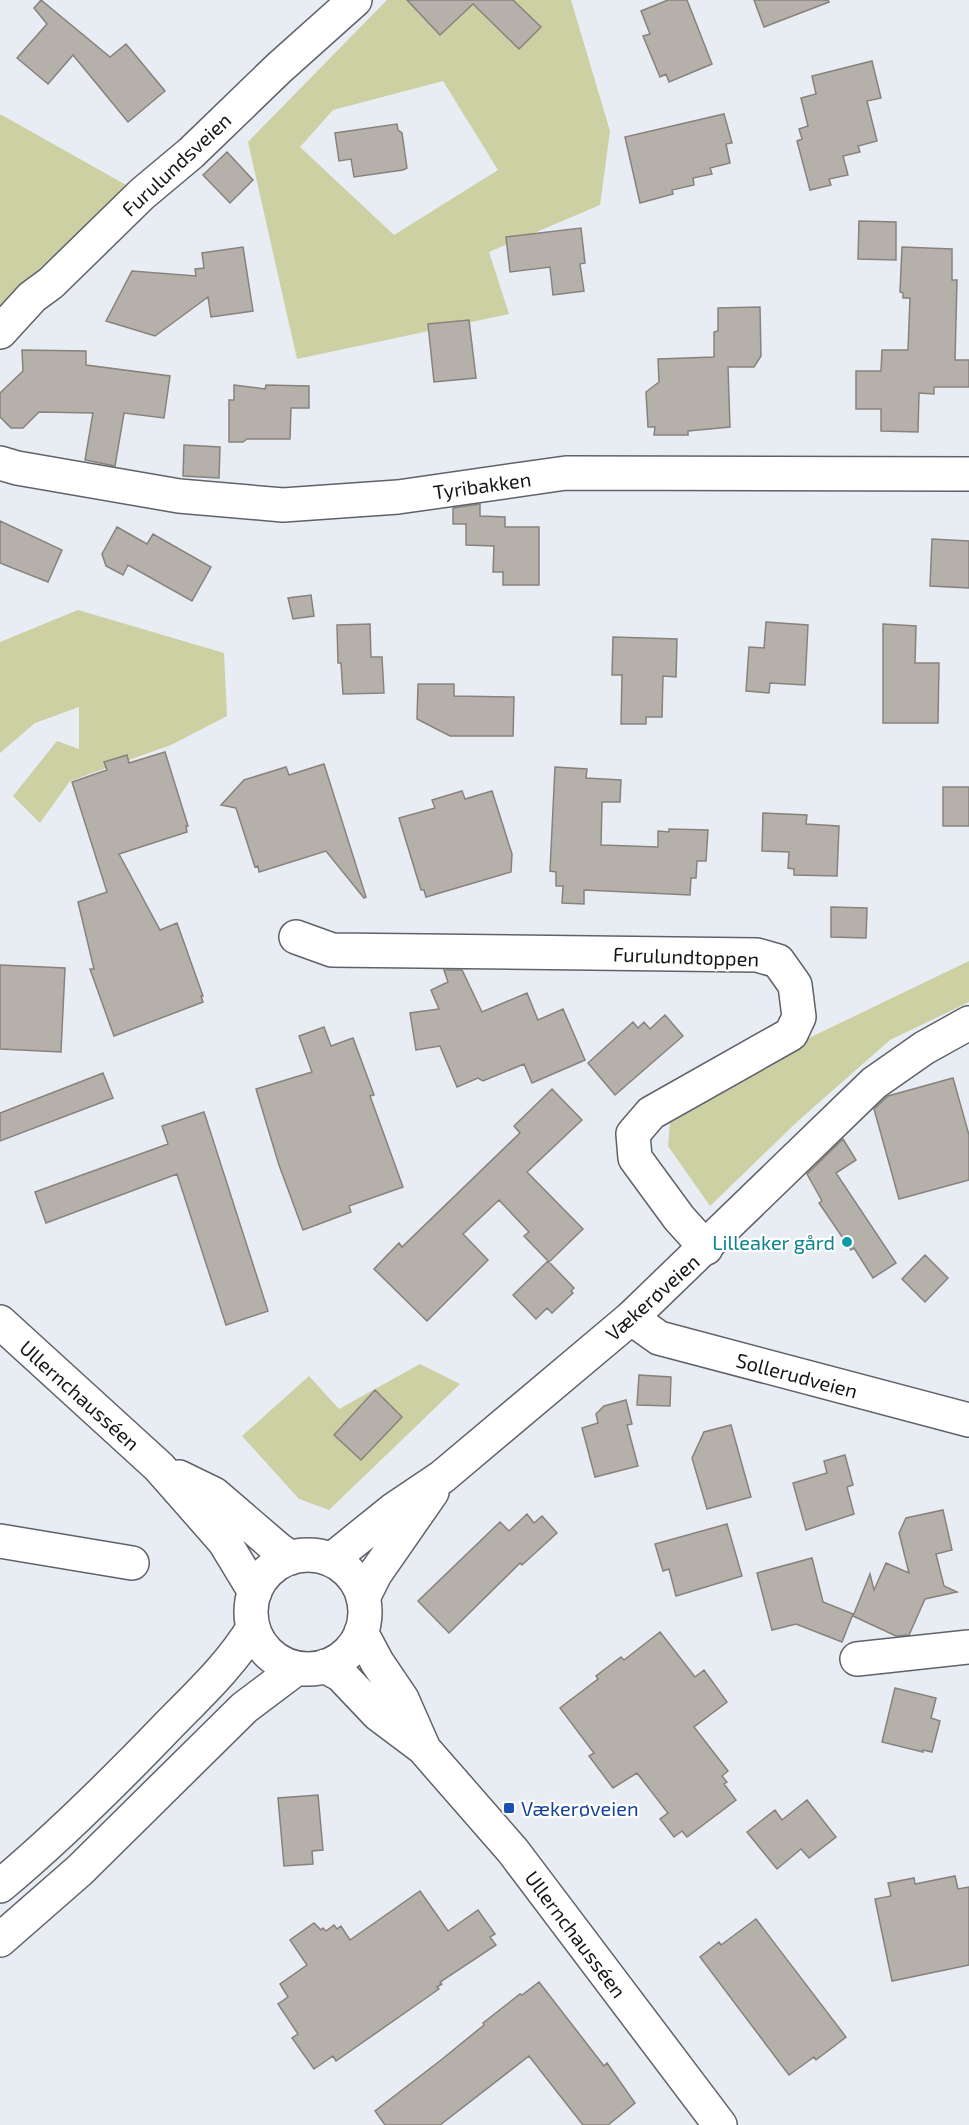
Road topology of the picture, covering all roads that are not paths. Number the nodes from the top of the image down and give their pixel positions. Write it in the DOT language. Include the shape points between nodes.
graph roads {
  1 [pos="355,0"];
  2 [pos="0,332"];
  3 [pos="0,463"];
  4 [pos="969,474"];
  5 [pos="296,937"];
  6 [pos="969,1023"];
  7 [pos="706,1248"];
  8 [pos="631,1318"];
  9 [pos="0,1322"];
  10 [pos="969,1420"];
  11 [pos="159,1467"];
  12 [pos="442,1477"];
  13 [pos="0,1541"];
  14 [pos="291,1558"];
  15 [pos="331,1560"];
  16 [pos="132,1563"];
  17 [pos="255,1592"];
  18 [pos="363,1598"];
  19 [pos="253,1628"];
  20 [pos="361,1632"];
  21 [pos="969,1647"];
  22 [pos="857,1659"];
  23 [pos="311,1667"];
  24 [pos="424,1749"];
  25 [pos="0,1886"];
  26 [pos="0,1940"];
  27 [pos="720,2125"];
  1 -- 2 [label="main road, Furulundsveien" via="142,194"];
  3 -- 4 [label="main road, Tyribakken" via="179,496 282,505 398,497 566,473"];
  5 -- 7 [label="main road, Furulundtoppen" via="332,950 757,955 778,961 795,985 800,1012 791,1034 651,1113 633,1134 635,1158"];
  6 -- 7 [label="main road, Vækerøveien" via="874,1083"];
  7 -- 8 [label="main road, Vækerøveien"];
  8 -- 10 [label="main road, Sollerudveien" via="659,1338"];
  8 -- 12 [label="main road, Vækerøveien"];
  9 -- 11 [label="main road, Ullernchausséen"];
  11 -- 14 [label="main road, Ullernchausséen" via="214,1494"];
  11 -- 17 [label="main road, Ullernchausséen" via="224,1541"];
  12 -- 15 [label="main road, Vækerøveien"];
  12 -- 18 [label="main road, Vækerøveien" via="375,1574"];
  13 -- 16 [label="main road"];
  14 -- 15 [label="main road" via="318,1556"];
  14 -- 17 [label="main road" via="269,1571"];
  15 -- 18 [label="main road" via="351,1575"];
  17 -- 19 [label="main road"];
  18 -- 20 [label="main road, Vækerøveien"];
  19 -- 23 [label="main road" via="270,1654 283,1663"];
  19 -- 25 [label="main road" via="239,1652 115,1780"];
  20 -- 23 [label="main road" via="347,1654 337,1661"];
  20 -- 24 [label="main road, Ullernchausséen" via="402,1699"];
  21 -- 22 [label="main road"];
  23 -- 24 [label="main road, Ullernchausséen" via="341,1675 378,1714"];
  23 -- 26 [label="main road" via="244,1708 88,1862"];
  24 -- 27 [label="main road, Ullernchausséen" via="513,1851"];
}
